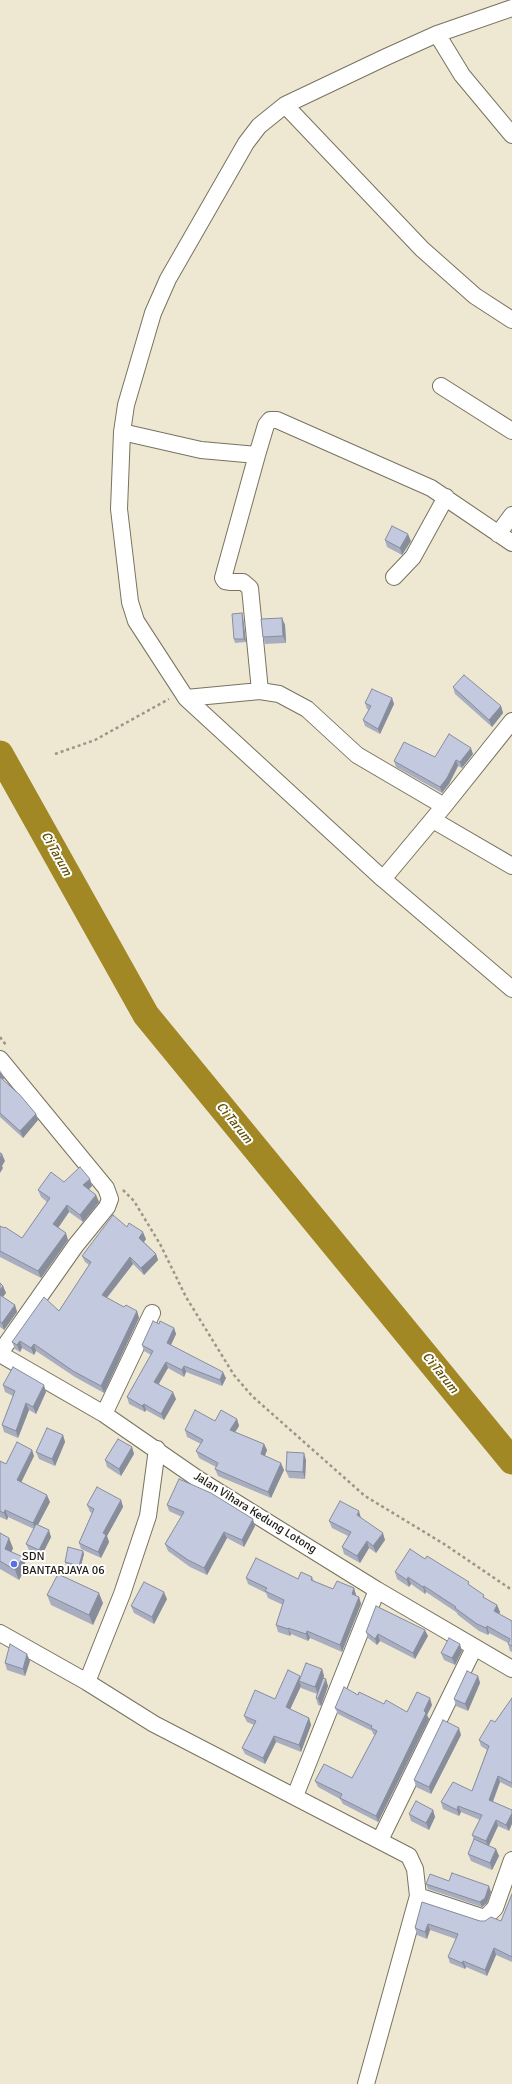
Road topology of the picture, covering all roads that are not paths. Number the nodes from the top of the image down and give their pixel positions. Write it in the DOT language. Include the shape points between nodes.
graph roads {
  1 [pos="512,8"];
  2 [pos="437,34"];
  3 [pos="285,105"];
  4 [pos="512,135"];
  5 [pos="512,320"];
  6 [pos="441,386"];
  7 [pos="512,431"];
  8 [pos="122,432"];
  9 [pos="257,455"];
  10 [pos="446,497"];
  11 [pos="512,516"];
  12 [pos="498,534"];
  13 [pos="512,543"];
  14 [pos="394,577"];
  15 [pos="260,690"];
  16 [pos="184,695"];
  17 [pos="512,721"];
  18 [pos="444,806"];
  19 [pos="433,820"];
  20 [pos="512,866"];
  21 [pos="383,879"];
  22 [pos="512,989"];
  23 [pos="4,1054"];
  24 [pos="152,1313"];
  25 [pos="0,1353"];
  26 [pos="104,1414"];
  27 [pos="156,1449"];
  28 [pos="377,1590"];
  29 [pos="0,1633"];
  30 [pos="474,1648"];
  31 [pos="512,1668"];
  32 [pos="87,1682"];
  33 [pos="295,1796"];
  34 [pos="380,1840"];
  35 [pos="512,1860"];
  36 [pos="418,1896"];
  37 [pos="366,2084"];
  1 -- 2 [label="street"];
  2 -- 3 [label="street"];
  2 -- 4 [label="street" via="462,75"];
  3 -- 5 [label="street" via="422,249 475,296"];
  3 -- 8 [label="street" via="259,126 246,143 168,279 153,313 126,405"];
  6 -- 7 [label="street"];
  8 -- 9 [label="street" via="201,450"];
  8 -- 16 [label="street" via="119,509 130,602 140,628"];
  9 -- 10 [label="street" via="266,425 270,420 277,420"];
  9 -- 15 [label="street" via="223,578 225,581 243,582 250,588"];
  10 -- 12 [label="street"];
  10 -- 14 [label="street" via="413,557"];
  11 -- 12 [label="street"];
  12 -- 13 [label="street"];
  15 -- 16 [label="street"];
  15 -- 18 [label="street" via="279,694 307,709 357,755"];
  16 -- 21 [label="street"];
  17 -- 18 [label="street"];
  18 -- 19 [label="street"];
  19 -- 20 [label="street"];
  19 -- 21 [label="street"];
  21 -- 22 [label="street"];
  23 -- 25 [label="street" via="106,1188 110,1199 107,1207 76,1245"];
  24 -- 26 [label="street"];
  25 -- 26 [label="street, Jalan Vihara Kedung Lotong"];
  26 -- 27 [label="street, Jalan Vihara Kedung Lotong"];
  27 -- 28 [label="street, Jalan Vihara Kedung Lotong" via="198,1479"];
  27 -- 32 [label="street" via="148,1516 122,1594"];
  28 -- 30 [label="street, Jalan Vihara Kedung Lotong"];
  28 -- 33 [label="street"];
  29 -- 32 [label="street"];
  30 -- 31 [label="street, Jalan Vihara Kedung Lotong"];
  30 -- 34 [label="street"];
  32 -- 33 [label="street" via="154,1724"];
  33 -- 34 [label="street" via="359,1832"];
  34 -- 36 [label="street" via="409,1856 415,1869"];
  35 -- 36 [label="street" via="495,1908 486,1918"];
  36 -- 37 [label="street"];
}
